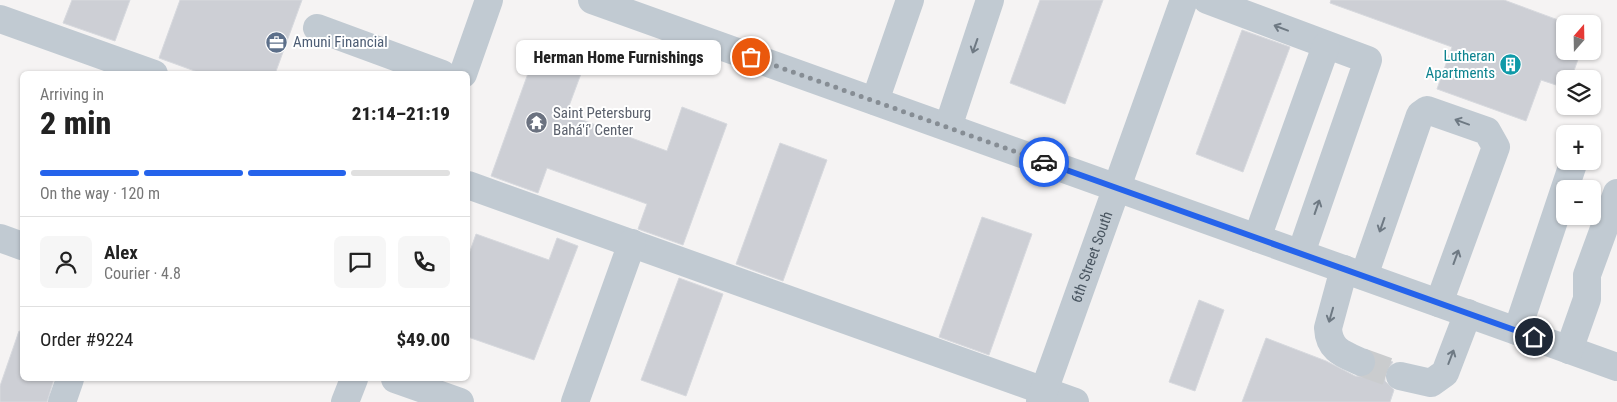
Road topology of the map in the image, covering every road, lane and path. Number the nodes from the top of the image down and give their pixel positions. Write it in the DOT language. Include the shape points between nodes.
graph roads {
  1 [pos="489,0"];
  2 [pos="592,0"];
  3 [pos="910,0"];
  4 [pos="990,0"];
  5 [pos="1184,0"];
  6 [pos="1207,0"];
  7 [pos="0,19"];
  8 [pos="317,28"];
  9 [pos="1326,46"];
  10 [pos="146,71"];
  11 [pos="434,71"];
  12 [pos="464,71"];
  13 [pos="875,101"];
  14 [pos="948,127"];
  15 [pos="1571,170"];
  16 [pos="470,186"];
  17 [pos="1117,188"];
  18 [pos="1617,193"];
  19 [pos="1617,237"];
  20 [pos="0,238"];
  21 [pos="1257,238"];
  22 [pos="632,243"];
  23 [pos="20,245"];
  24 [pos="1301,253"];
  25 [pos="1354,272"];
  26 [pos="1587,299"];
  27 [pos="1439,303"];
  28 [pos="1468,313"];
  29 [pos="1517,331"];
  30 [pos="1569,350"];
  31 [pos="1361,362"];
  32 [pos="1617,367"];
  33 [pos="1400,376"];
  34 [pos="69,381"];
  35 [pos="353,381"];
  36 [pos="401,381"];
  37 [pos="1042,396"];
  38 [pos="62,402"];
  39 [pos="346,402"];
  40 [pos="460,402"];
  41 [pos="575,402"];
  42 [pos="1075,402"];
  1 -- 12 [label="street"];
  2 -- 13 [label="street"];
  3 -- 13 [label="street"];
  4 -- 14 [label="street, one-way"];
  5 -- 17 [label="street, 6th Street South"];
  9 -- 6 [label="street, one-way"];
  7 -- 10 [label="street"];
  8 -- 11 [label="street"];
  9 -- 21 [label="street"];
  24 -- 9 [label="street, one-way" via="1368,60"];
  13 -- 14 [label="street"];
  14 -- 17 [label="street"];
  15 -- 29 [label="street"];
  16 -- 22 [label="street"];
  17 -- 21 [label="street"];
  17 -- 37 [label="street, 6th Street South"];
  18 -- 26 [label="street" via="1587,275"];
  19 -- 26 [label="street" via="1602,278"];
  20 -- 23 [label="street"];
  21 -- 24 [label="street"];
  22 -- 37 [label="street"];
  22 -- 41 [label="street"];
  24 -- 25 [label="street"];
  25 -- 27 [label="street"];
  27 -- 25 [label="street, one-way" via="1496,147 1486,131 1426,110 1420,115"];
  25 -- 31 [label="street, one-way" via="1328,328 1328,336 1337,352"];
  26 -- 30 [label="street"];
  27 -- 28 [label="street"];
  28 -- 29 [label="street"];
  33 -- 28 [label="street, one-way" via="1431,383 1445,373"];
  29 -- 30 [label="street"];
  30 -- 32 [label="street"];
  34 -- 38 [label="street"];
  35 -- 39 [label="street"];
  36 -- 40 [label="street"];
  37 -- 42 [label="street"];
}
